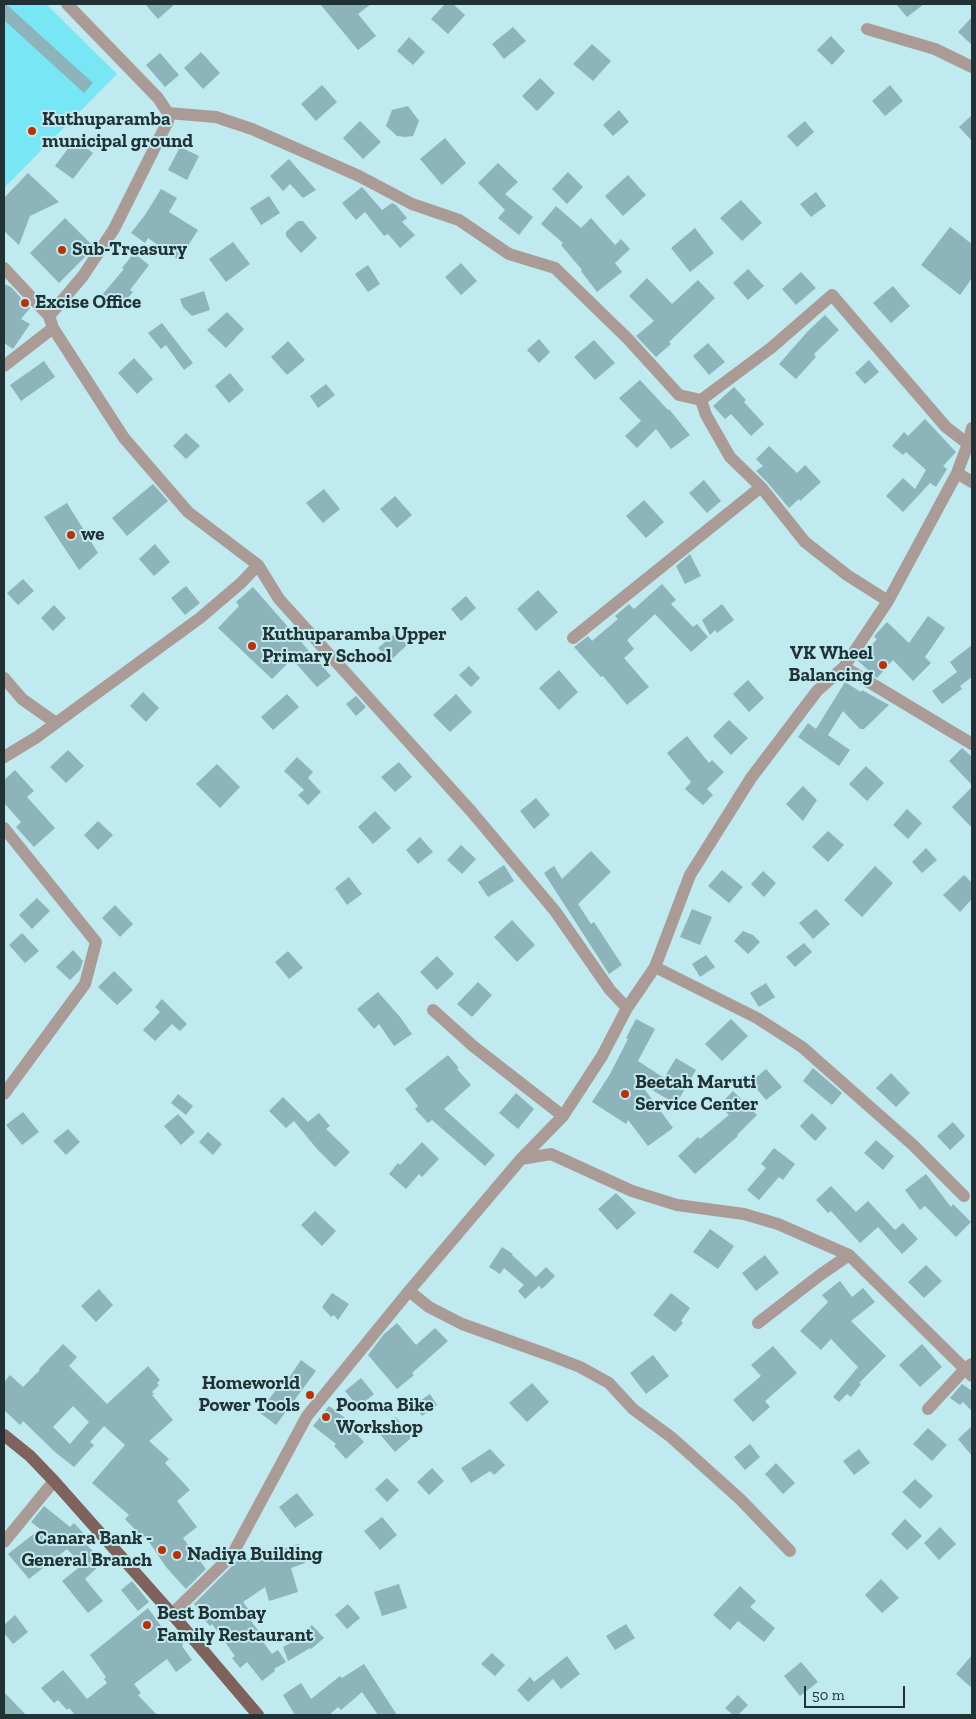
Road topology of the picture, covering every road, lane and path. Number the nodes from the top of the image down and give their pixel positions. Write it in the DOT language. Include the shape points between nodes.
graph roads {
  1 [pos="67,4"];
  2 [pos="866,29"];
  3 [pos="972,68"];
  4 [pos="168,113"];
  5 [pos="4,268"];
  6 [pos="51,322"];
  7 [pos="4,366"];
  8 [pos="701,400"];
  9 [pos="972,428"];
  10 [pos="968,444"];
  11 [pos="957,473"];
  12 [pos="972,482"];
  13 [pos="761,487"];
  14 [pos="258,565"];
  15 [pos="888,601"];
  16 [pos="574,638"];
  17 [pos="844,667"];
  18 [pos="4,678"];
  19 [pos="56,723"];
  20 [pos="972,744"];
  21 [pos="4,757"];
  22 [pos="4,828"];
  23 [pos="655,967"];
  24 [pos="627,1008"];
  25 [pos="433,1010"];
  26 [pos="4,1094"];
  27 [pos="563,1116"];
  28 [pos="521,1159"];
  29 [pos="964,1196"];
  30 [pos="850,1255"];
  31 [pos="409,1291"];
  32 [pos="758,1323"];
  33 [pos="970,1370"];
  34 [pos="928,1409"];
  35 [pos="4,1435"];
  36 [pos="54,1481"];
  37 [pos="4,1542"];
  38 [pos="790,1551"];
  39 [pos="172,1614"];
  40 [pos="258,1715"];
  1 -- 4 [label="street" via="158,98"];
  2 -- 3 [label="street" via="935,48"];
  4 -- 6 [label="street" via="165,129 114,229"];
  4 -- 8 [label="street" via="216,117 252,129 359,176 412,204 459,220 509,254 555,268 628,339 679,395"];
  5 -- 6 [label="street"];
  6 -- 7 [label="street"];
  6 -- 14 [label="street" via="124,438 188,512"];
  8 -- 10 [label="street" via="771,348 832,295 946,427"];
  8 -- 13 [label="street" via="730,457"];
  9 -- 10 [label="street"];
  10 -- 11 [label="street"];
  11 -- 12 [label="street"];
  11 -- 15 [label="street"];
  13 -- 15 [label="street" via="805,542 847,575"];
  13 -- 16 [label="street"];
  14 -- 19 [label="street" via="200,618"];
  14 -- 24 [label="street" via="279,599 471,811 549,904 610,990"];
  15 -- 17 [label="street"];
  17 -- 20 [label="street"];
  17 -- 23 [label="street" via="817,691 751,778 690,875"];
  18 -- 19 [label="street" via="22,699"];
  19 -- 21 [label="street"];
  22 -- 26 [label="street" via="96,942 85,984"];
  23 -- 24 [label="street"];
  23 -- 29 [label="street" via="757,1018 802,1047 913,1145"];
  24 -- 27 [label="street" via="602,1056"];
  25 -- 27 [label="street" via="473,1046"];
  27 -- 28 [label="street"];
  28 -- 30 [label="street" via="551,1154 632,1191 677,1205 744,1214 778,1224"];
  28 -- 31 [label="street"];
  30 -- 32 [label="street"];
  30 -- 33 [label="street"];
  31 -- 38 [label="street" via="429,1307 462,1324 549,1354 609,1383 633,1409 671,1437 740,1499"];
  31 -- 39 [label="street" via="307,1416 232,1555"];
  33 -- 34 [label="street"];
  35 -- 36 [label="main road"];
  36 -- 37 [label="street"];
  36 -- 39 [label="main road"];
  39 -- 40 [label="main road"];
}
